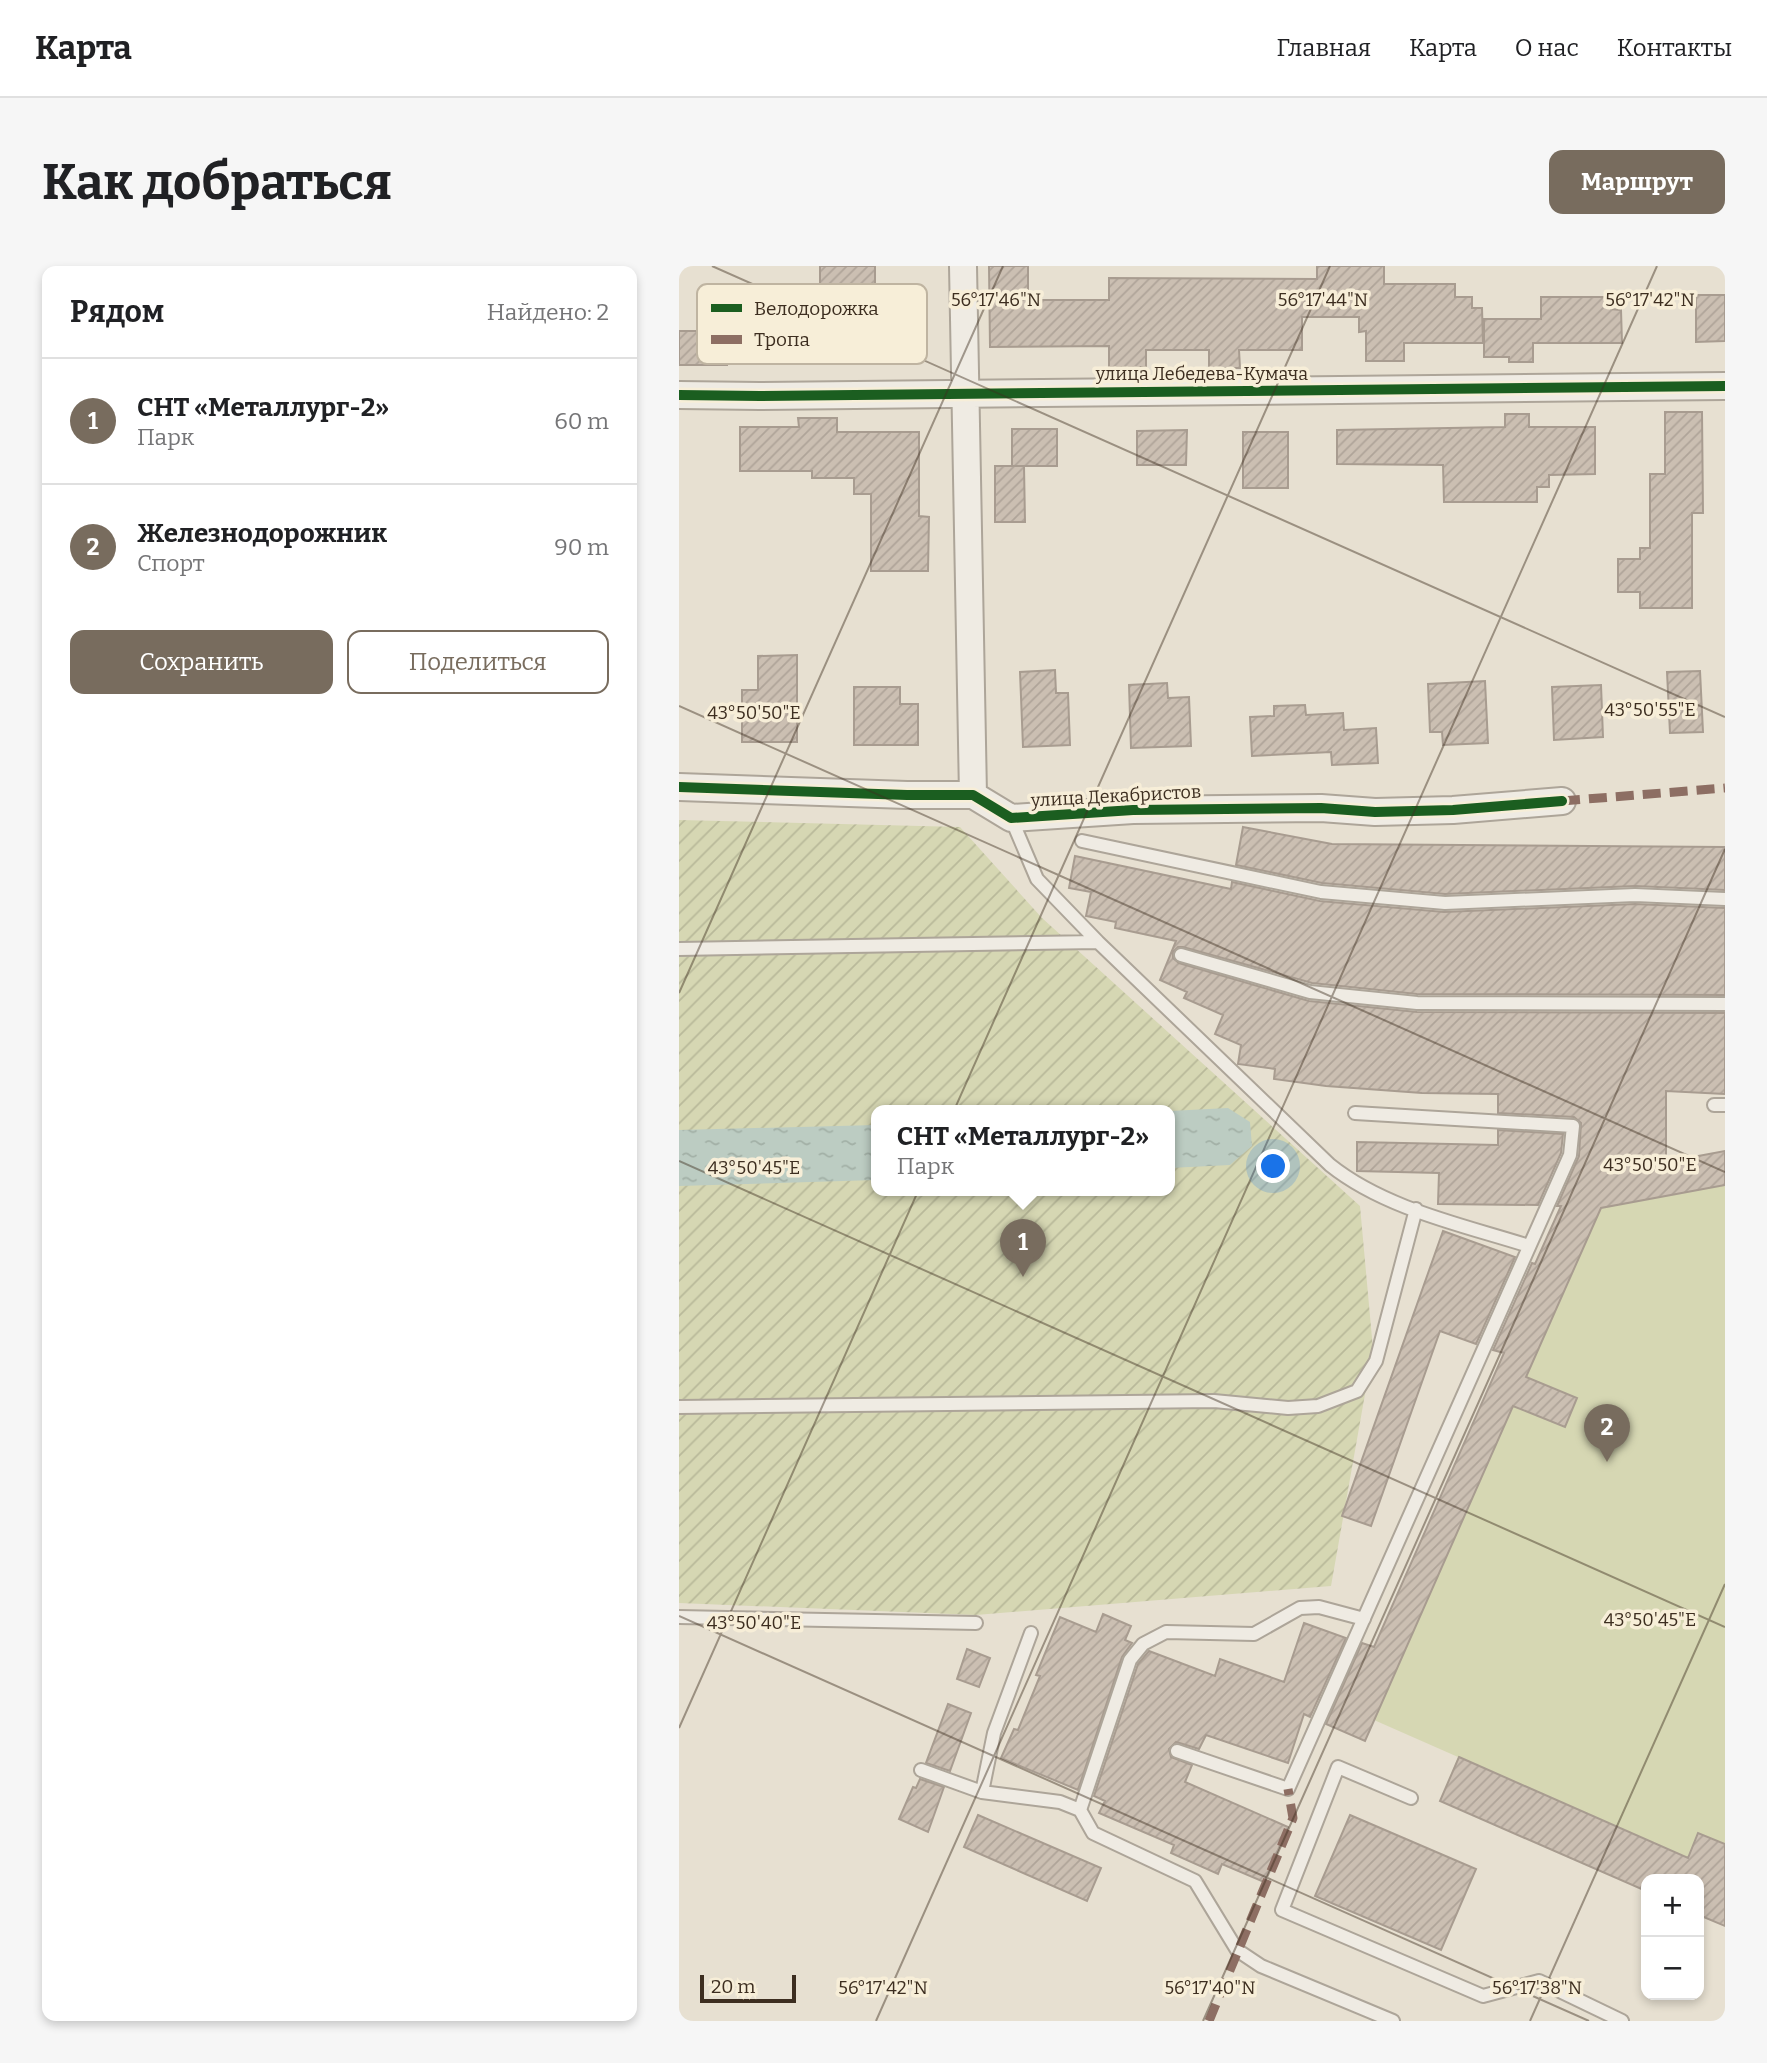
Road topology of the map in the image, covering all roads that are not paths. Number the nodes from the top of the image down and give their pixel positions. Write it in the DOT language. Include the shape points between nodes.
graph roads {
  1 [pos="963,266"];
  2 [pos="1725,386"];
  3 [pos="965,393"];
  4 [pos="679,395"];
  5 [pos="679,787"];
  6 [pos="973,795"];
  7 [pos="1562,800"];
  8 [pos="1011,818"];
  9 [pos="1082,841"];
  10 [pos="1725,899"];
  11 [pos="1098,942"];
  12 [pos="679,949"];
  13 [pos="1181,956"];
  14 [pos="1725,1004"];
  15 [pos="1356,1113"];
  16 [pos="1416,1209"];
  17 [pos="1529,1246"];
  18 [pos="679,1407"];
  19 [pos="679,1617"];
  20 [pos="1364,1619"];
  21 [pos="976,1623"];
  22 [pos="1031,1633"];
  23 [pos="1177,1751"];
  24 [pos="921,1770"];
  25 [pos="982,1792"];
  26 [pos="1411,1798"];
  27 [pos="1080,1810"];
  28 [pos="1392,2021"];
  29 [pos="1622,2021"];
  1 -- 3 [label="street"];
  2 -- 3 [label="street, улица Лебедева-Кумача"];
  3 -- 4 [label="street, улица Лебедева-Кумача"];
  3 -- 6 [label="street"];
  5 -- 6 [label="street"];
  6 -- 8 [label="street, улица Декабристов"];
  7 -- 8 [label="street, улица Декабристов" via="1453,810 1133,810"];
  8 -- 11 [label="lane" via="1037,879"];
  9 -- 10 [label="lane" via="1321,892 1444,903 1635,895"];
  11 -- 12 [label="lane"];
  11 -- 16 [label="lane" via="1330,1165 1353,1183"];
  13 -- 14 [label="lane" via="1310,992 1417,1003"];
  15 -- 17 [label="lane" via="1573,1126 1570,1155"];
  16 -- 17 [label="lane"];
  16 -- 18 [label="lane" via="1376,1361 1357,1391 1318,1406 1214,1401"];
  17 -- 20 [label="lane"];
  19 -- 21 [label="lane"];
  20 -- 23 [label="lane" via="1288,1789"];
  20 -- 27 [label="lane" via="1319,1607 1300,1608 1254,1634 1166,1632 1143,1644 1130,1660"];
  22 -- 25 [label="lane" via="994,1733"];
  24 -- 25 [label="lane"];
  25 -- 27 [label="lane" via="1060,1802"];
  26 -- 29 [label="lane" via="1338,1767 1282,1910 1483,1996 1539,1981"];
  27 -- 28 [label="lane" via="1093,1833 1195,1881 1237,1950 1261,1966"];
}
